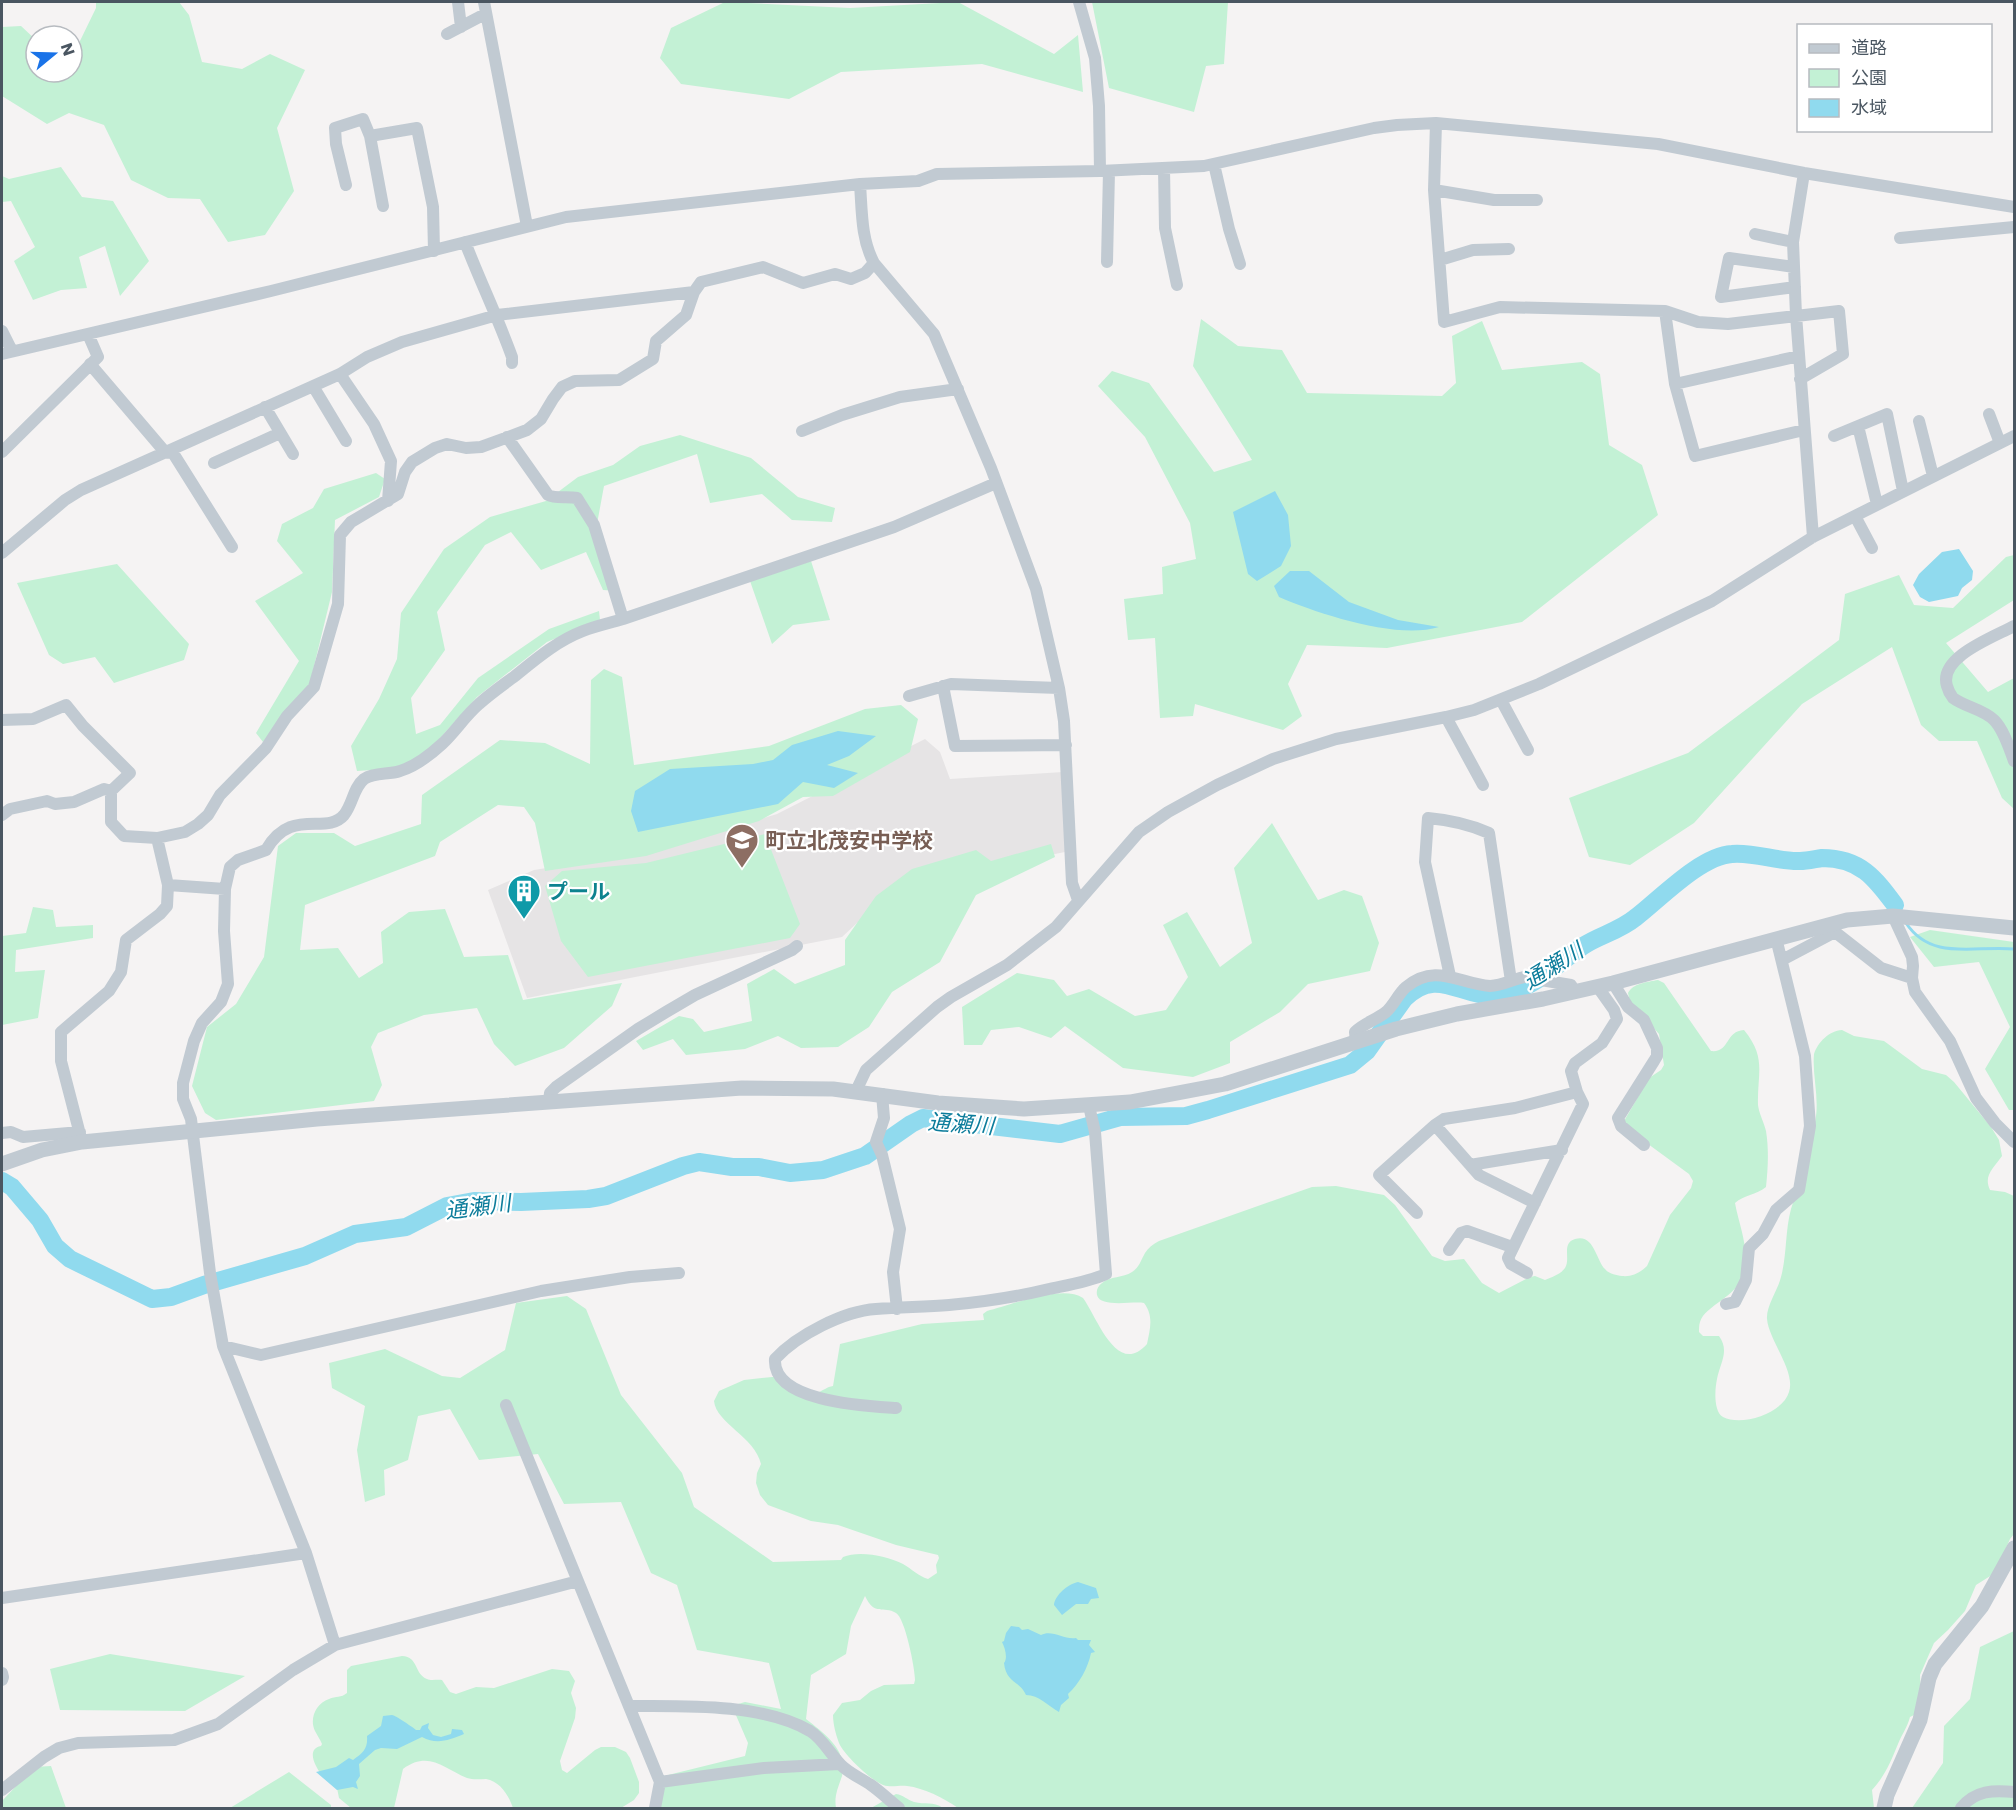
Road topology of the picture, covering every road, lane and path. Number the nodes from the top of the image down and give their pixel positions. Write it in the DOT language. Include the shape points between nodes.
graph roads {
  1 [pos="458,2"];
  2 [pos="1079,2"];
  3 [pos="484,8"];
  4 [pos="461,27"];
  5 [pos="447,34"];
  6 [pos="1436,123"];
  7 [pos="370,136"];
  8 [pos="1214,164"];
  9 [pos="1164,168"];
  10 [pos="1105,171"];
  11 [pos="1804,173"];
  12 [pos="860,184"];
  13 [pos="346,185"];
  14 [pos="1434,190"];
  15 [pos="1537,200"];
  16 [pos="383,206"];
  17 [pos="2014,207"];
  18 [pos="526,226"];
  19 [pos="2014,228"];
  20 [pos="1755,234"];
  21 [pos="1900,238"];
  22 [pos="465,242"];
  23 [pos="1793,242"];
  24 [pos="1509,249"];
  25 [pos="434,250"];
  26 [pos="1440,260"];
  27 [pos="1107,262"];
  28 [pos="874,263"];
  29 [pos="1240,264"];
  30 [pos="1794,267"];
  31 [pos="1177,285"];
  32 [pos="1795,287"];
  33 [pos="694,292"];
  34 [pos="1665,310"];
  35 [pos="497,315"];
  36 [pos="1796,315"];
  37 [pos="2,331"];
  38 [pos="88,334"];
  39 [pos="7,353"];
  40 [pos="1799,357"];
  41 [pos="512,363"];
  42 [pos="90,364"];
  43 [pos="340,374"];
  44 [pos="1800,379"];
  45 [pos="1675,384"];
  46 [pos="313,386"];
  47 [pos="958,389"];
  48 [pos="265,407"];
  49 [pos="1989,414"];
  50 [pos="1919,421"];
  51 [pos="1858,426"];
  52 [pos="1804,430"];
  53 [pos="802,431"];
  54 [pos="280,433"];
  55 [pos="1834,436"];
  56 [pos="2014,436"];
  57 [pos="507,437"];
  58 [pos="346,441"];
  59 [pos="2000,443"];
  60 [pos="2,452"];
  61 [pos="165,452"];
  62 [pos="293,454"];
  63 [pos="214,463"];
  64 [pos="1933,476"];
  65 [pos="996,483"];
  66 [pos="1903,491"];
  67 [pos="388,501"];
  68 [pos="1877,504"];
  69 [pos="1855,516"];
  70 [pos="1813,537"];
  71 [pos="232,547"];
  72 [pos="1872,548"];
  73 [pos="2,553"];
  74 [pos="623,619"];
  75 [pos="2014,626"];
  76 [pos="943,686"];
  77 [pos="1059,688"];
  78 [pos="909,696"];
  79 [pos="1501,700"];
  80 [pos="1446,717"];
  81 [pos="2,720"];
  82 [pos="1066,745"];
  83 [pos="1528,750"];
  84 [pos="2014,761"];
  85 [pos="1483,785"];
  86 [pos="111,791"];
  87 [pos="2,815"];
  88 [pos="157,838"];
  89 [pos="168,885"];
  90 [pos="225,889"];
  91 [pos="1078,900"];
  92 [pos="1893,916"];
  93 [pos="1831,928"];
  94 [pos="2014,928"];
  95 [pos="1776,938"];
  96 [pos="797,946"];
  97 [pos="1782,960"];
  98 [pos="1450,976"];
  99 [pos="1912,978"];
  100 [pos="1539,979"];
  101 [pos="1511,981"];
  102 [pos="1605,985"];
  103 [pos="1575,992"];
  104 [pos="1543,999"];
  105 [pos="1360,1040"];
  106 [pos="856,1091"];
  107 [pos="1577,1092"];
  108 [pos="882,1094"];
  109 [pos="549,1102"];
  110 [pos="1090,1112"];
  111 [pos="1435,1125"];
  112 [pos="191,1132"];
  113 [pos="2,1133"];
  114 [pos="81,1137"];
  115 [pos="2014,1142"];
  116 [pos="1644,1145"];
  117 [pos="1562,1150"];
  118 [pos="2,1164"];
  119 [pos="1470,1165"];
  120 [pos="1535,1203"];
  121 [pos="1417,1213"];
  122 [pos="1512,1247"];
  123 [pos="1449,1250"];
  124 [pos="679,1272"];
  125 [pos="1527,1273"];
  126 [pos="1726,1304"];
  127 [pos="897,1309"];
  128 [pos="223,1346"];
  129 [pos="506,1404"];
  130 [pos="896,1408"];
  131 [pos="2014,1548"];
  132 [pos="306,1553"];
  133 [pos="578,1581"];
  134 [pos="2,1598"];
  135 [pos="335,1645"];
  136 [pos="2,1673"];
  137 [pos="2,1680"];
  138 [pos="629,1706"];
  139 [pos="839,1764"];
  140 [pos="660,1782"];
  141 [pos="2,1790"];
  142 [pos="2014,1792"];
  143 [pos="655,1809"];
  144 [pos="899,1809"];
  145 [pos="1884,1809"];
  146 [pos="1961,1809"];
  1 -- 4 [label="street"];
  2 -- 10 [label="street" via="1095,58"];
  3 -- 4 [label="street"];
  3 -- 18 [label="street"];
  4 -- 5 [label="street"];
  6 -- 8 [label="street" via="1374,128"];
  6 -- 11 [label="street" via="1659,144"];
  6 -- 14 [label="street"];
  7 -- 13 [label="street" via="363,119 335,128"];
  7 -- 16 [label="street"];
  7 -- 25 [label="street" via="417,128 433,207"];
  8 -- 9 [label="street"];
  8 -- 29 [label="street"];
  9 -- 10 [label="street"];
  9 -- 31 [label="street" via="1165,228"];
  10 -- 12 [label="street" via="937,174 918,181"];
  10 -- 27 [label="street"];
  11 -- 17 [label="street"];
  11 -- 23 [label="street"];
  12 -- 18 [label="street" via="598,212"];
  12 -- 28 [label="street" via="864,233"];
  14 -- 15 [label="street" via="1494,200"];
  14 -- 26 [label="street"];
  18 -- 22 [label="street"];
  19 -- 21 [label="street"];
  20 -- 23 [label="street"];
  22 -- 25 [label="street"];
  22 -- 35 [label="street"];
  23 -- 30 [label="street"];
  24 -- 26 [label="street" via="1473,250"];
  25 -- 38 [label="street"];
  26 -- 34 [label="street" via="1444,322 1500,307"];
  28 -- 33 [label="street" via="865,273 851,279 835,274 803,283 763,267 701,282"];
  28 -- 47 [label="street" via="934,334"];
  30 -- 32 [label="street"];
  30 -- 32 [label="street" via="1729,258 1721,297"];
  32 -- 36 [label="street"];
  33 -- 35 [label="street"];
  33 -- 57 [label="street" via="686,315 656,341 653,359 619,380 575,381 562,387 541,419 527,430"];
  34 -- 36 [label="street" via="1698,322 1728,324"];
  34 -- 45 [label="street"];
  35 -- 41 [label="street"];
  35 -- 43 [label="street" via="402,342"];
  36 -- 40 [label="street"];
  36 -- 44 [label="street" via="1839,311 1843,354"];
  37 -- 39 [label="street"];
  38 -- 39 [label="street"];
  38 -- 42 [label="street" via="98,357"];
  40 -- 44 [label="street"];
  40 -- 45 [label="street"];
  42 -- 60 [label="street"];
  42 -- 61 [label="street"];
  43 -- 46 [label="street"];
  43 -- 67 [label="street" via="374,424 391,461"];
  44 -- 52 [label="street"];
  45 -- 52 [label="street" via="1695,456"];
  46 -- 48 [label="street"];
  46 -- 58 [label="street"];
  47 -- 53 [label="street" via="900,397"];
  47 -- 65 [label="street"];
  48 -- 54 [label="street"];
  48 -- 61 [label="street"];
  49 -- 59 [label="street"];
  50 -- 64 [label="street"];
  51 -- 55 [label="street"];
  51 -- 66 [label="street" via="1887,414"];
  51 -- 68 [label="street"];
  52 -- 70 [label="street"];
  54 -- 62 [label="street"];
  54 -- 63 [label="street"];
  56 -- 59 [label="street"];
  57 -- 67 [label="street" via="481,447 447,444 435,448 412,462 398,494"];
  57 -- 74 [label="street" via="548,495 577,498 594,525"];
  59 -- 64 [label="street"];
  61 -- 71 [label="street" via="173,453"];
  61 -- 73 [label="street" via="81,490"];
  64 -- 66 [label="street"];
  65 -- 74 [label="street" via="894,527"];
  65 -- 77 [label="street" via="1036,589"];
  66 -- 68 [label="street"];
  67 -- 88 [label="street" via="351,522 340,535 338,604 314,687 287,716 266,748 220,795 208,815 185,832"];
  68 -- 69 [label="street"];
  69 -- 70 [label="street"];
  69 -- 72 [label="street"];
  70 -- 79 [label="street" via="1712,601"];
  74 -- 90 [label="street" via="583,631 552,647 478,704 442,744 414,765 365,779 344,815 323,824 302,822 285,829 266,850 238,861 230,867"];
  75 -- 84 [label="street" via="1961,654 1946,673 1949,693 1993,719"];
  76 -- 77 [label="street"];
  76 -- 78 [label="street"];
  76 -- 82 [label="street" via="955,746"];
  77 -- 82 [label="street"];
  79 -- 80 [label="street"];
  79 -- 83 [label="street"];
  80 -- 85 [label="street"];
  80 -- 91 [label="street" via="1336,739 1244,771 1139,832"];
  81 -- 86 [label="street" via="33,719 66,705 130,773"];
  82 -- 91 [label="street" via="1072,883"];
  86 -- 87 [label="street" via="104,789 74,802 48,801 10,809"];
  86 -- 88 [label="street" via="111,822 117,831 124,836"];
  88 -- 89 [label="street"];
  89 -- 90 [label="street"];
  89 -- 114 [label="street" via="167,906 126,940 121,972 109,991 61,1032 61,1061"];
  90 -- 112 [label="street" via="228,984 221,1002 202,1023 183,1083"];
  91 -- 106 [label="street" via="1034,946 937,1007 866,1070"];
  92 -- 93 [label="street" via="1859,918"];
  92 -- 94 [label="street"];
  92 -- 99 [label="street" via="1912,957"];
  93 -- 95 [label="street"];
  93 -- 97 [label="street"];
  93 -- 99 [label="street" via="1881,968"];
  95 -- 97 [label="street"];
  95 -- 102 [label="street"];
  96 -- 109 [label="street" via="695,995 638,1029 556,1087"];
  97 -- 126 [label="street" via="1805,1056 1810,1126 1799,1190 1776,1210 1763,1234 1749,1248 1746,1280 1735,1302"];
  98 -- 101 [label="street" via="1488,986"];
  98 -- 101 [label="street" via="1425,862 1428,818 1448,819 1489,834"];
  98 -- 105 [label="street" via="1427,976 1407,986 1386,1011 1355,1032"];
  99 -- 115 [label="street" via="1915,992 1950,1041 1976,1098"];
  100 -- 101 [label="street"];
  100 -- 103 [label="street" via="1571,986"];
  100 -- 104 [label="street"];
  102 -- 103 [label="street"];
  102 -- 107 [label="street" via="1617,1019 1602,1043 1571,1071"];
  102 -- 116 [label="street" via="1644,1020 1657,1048 1657,1056 1618,1118 1621,1126"];
  103 -- 104 [label="street"];
  104 -- 105 [label="street" via="1457,1014"];
  105 -- 110 [label="street" via="1225,1084"];
  106 -- 108 [label="street"];
  106 -- 109 [label="street" via="742,1088"];
  107 -- 111 [label="street" via="1515,1108 1444,1119"];
  107 -- 117 [label="street" via="1583,1104"];
  108 -- 110 [label="street" via="938,1103"];
  108 -- 127 [label="street" via="884,1118 876,1142 900,1229 893,1272"];
  109 -- 112 [label="street"];
  110 -- 127 [label="street" via="1095,1132 1106,1274 1005,1299"];
  111 -- 119 [label="street"];
  111 -- 121 [label="street" via="1379,1175"];
  112 -- 114 [label="street"];
  112 -- 128 [label="street"];
  113 -- 114 [label="street"];
  114 -- 118 [label="street"];
  117 -- 119 [label="street"];
  117 -- 120 [label="street"];
  119 -- 120 [label="street" via="1479,1175"];
  120 -- 122 [label="street"];
  122 -- 123 [label="street" via="1467,1231"];
  122 -- 125 [label="street" via="1508,1261"];
  124 -- 128 [label="street" via="541,1291 261,1355"];
  127 -- 130 [label="street" via="866,1310 835,1321 806,1334 775,1359 777,1374 783,1381 804,1392 831,1401"];
  128 -- 132 [label="street"];
  129 -- 133 [label="street"];
  131 -- 145 [label="street" via="1982,1606 1935,1665 1920,1720"];
  132 -- 134 [label="street"];
  132 -- 135 [label="street"];
  133 -- 135 [label="street"];
  133 -- 138 [label="street"];
  135 -- 141 [label="street" via="218,1724 174,1740 78,1743 59,1748"];
  136 -- 137 [label="street"];
  138 -- 139 [label="street" via="697,1706 761,1714 811,1732"];
  138 -- 140 [label="street"];
  139 -- 140 [label="street" via="764,1768"];
  139 -- 144 [label="street"];
  140 -- 143 [label="street"];
  142 -- 146 [label="street" via="1992,1790 1977,1794"];
}
